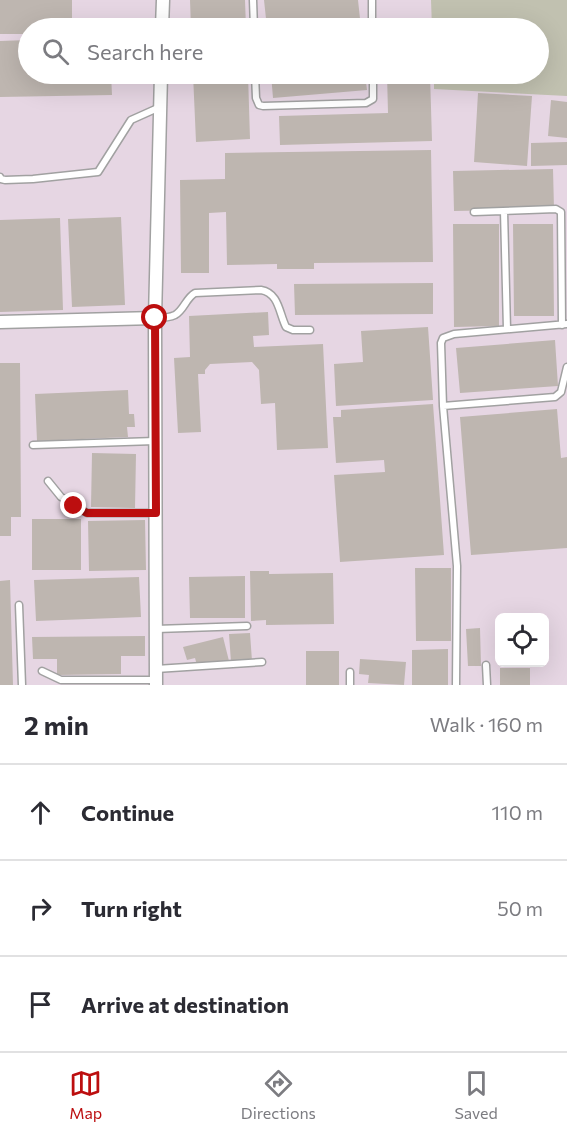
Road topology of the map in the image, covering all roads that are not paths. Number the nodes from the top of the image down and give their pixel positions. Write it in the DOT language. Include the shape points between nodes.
graph roads {
  1 [pos="163,0"];
  2 [pos="253,0"];
  3 [pos="372,0"];
  4 [pos="162,18"];
  5 [pos="254,18"];
  6 [pos="372,18"];
  7 [pos="161,84"];
  8 [pos="255,84"];
  9 [pos="373,84"];
  10 [pos="160,107"];
  11 [pos="0,177"];
  12 [pos="504,211"];
  13 [pos="474,212"];
  14 [pos="155,318"];
  15 [pos="0,322"];
  16 [pos="565,324"];
  17 [pos="507,329"];
  18 [pos="310,330"];
  19 [pos="567,367"];
  20 [pos="443,406"];
  21 [pos="156,441"];
  22 [pos="33,445"];
  23 [pos="48,481"];
  24 [pos="156,513"];
  25 [pos="19,605"];
  26 [pos="246,626"];
  27 [pos="156,629"];
  28 [pos="261,662"];
  29 [pos="486,665"];
  30 [pos="42,671"];
  31 [pos="350,672"];
  32 [pos="156,678"];
  33 [pos="21,685"];
  34 [pos="350,685"];
  35 [pos="456,685"];
  36 [pos="487,685"];
  1 -- 4 [label="street"];
  2 -- 5 [label="lane"];
  3 -- 6 [label="lane"];
  7 -- 10 [label="street"];
  8 -- 9 [label="lane" via="256,98 263,106 370,102"];
  10 -- 11 [label="lane" via="131,120 98,172 33,179"];
  10 -- 14 [label="street"];
  12 -- 13 [label="lane"];
  12 -- 16 [label="lane" via="556,208 561,212"];
  12 -- 17 [label="lane"];
  14 -- 15 [label="street"];
  14 -- 18 [label="lane" via="175,315 195,293 261,290 273,294 286,327"];
  14 -- 21 [label="street"];
  16 -- 17 [label="lane"];
  17 -- 20 [label="lane" via="443,338"];
  19 -- 20 [label="lane" via="561,392 555,398"];
  20 -- 35 [label="lane" via="457,566"];
  21 -- 22 [label="lane"];
  21 -- 24 [label="street"];
  23 -- 24 [label="lane" via="61,497 87,513"];
  24 -- 27 [label="street"];
  25 -- 33 [label="lane"];
  26 -- 27 [label="lane"];
  27 -- 32 [label="street"];
  28 -- 32 [label="lane"];
  29 -- 36 [label="lane"];
  30 -- 32 [label="lane" via="61,680"];
  31 -- 34 [label="lane"];
}
